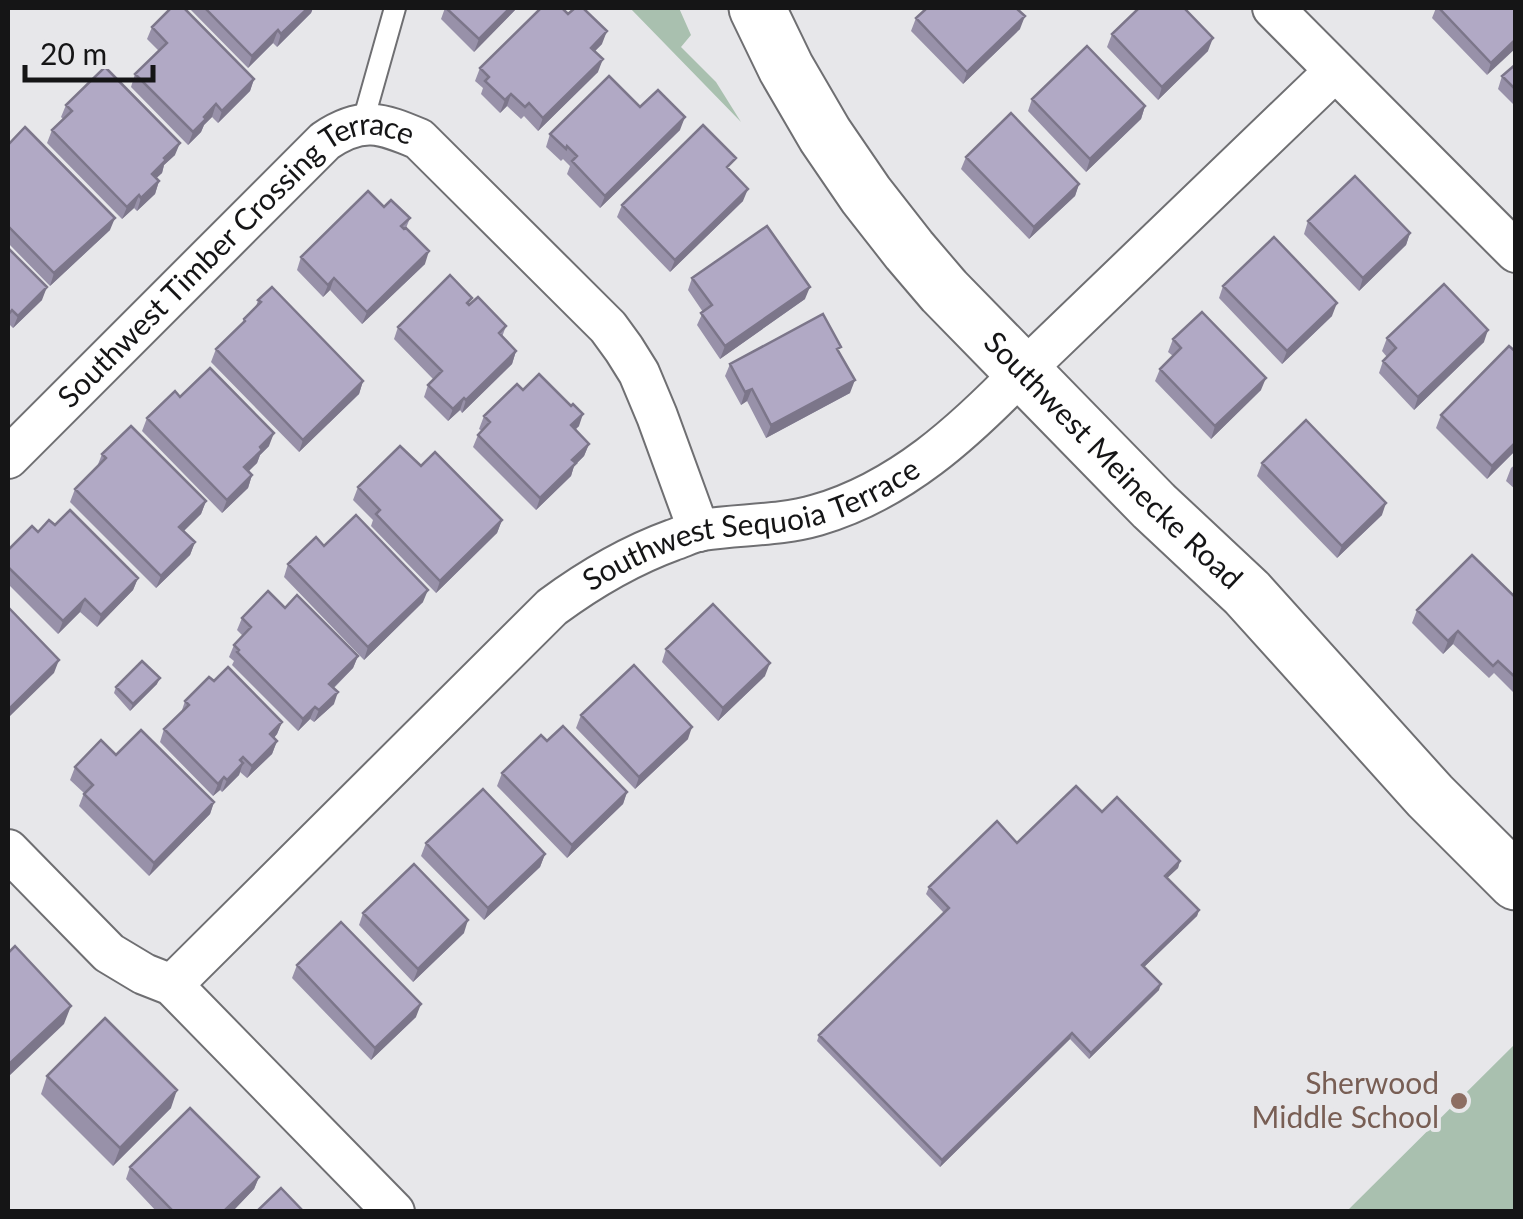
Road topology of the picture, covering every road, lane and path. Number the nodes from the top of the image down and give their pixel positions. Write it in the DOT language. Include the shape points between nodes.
graph roads {
  1 [pos="395,8"];
  2 [pos="757,8"];
  3 [pos="1274,8"];
  4 [pos="1335,71"];
  5 [pos="362,125"];
  6 [pos="1516,252"];
  7 [pos="1023,371"];
  8 [pos="8,458"];
  9 [pos="698,531"];
  10 [pos="8,850"];
  11 [pos="1516,882"];
  12 [pos="172,986"];
  13 [pos="394,1212"];
  1 -- 5 [label="lane"];
  2 -- 7 [label="main road, Southwest Meinecke Road" via="825,135 866,195 944,291"];
  3 -- 4 [label="street"];
  4 -- 6 [label="street"];
  4 -- 7 [label="street, Southwest Sequoia Terrace"];
  5 -- 8 [label="street, Southwest Timber Crossing Terrace" via="344,128 304,159"];
  5 -- 9 [label="street, Southwest Timber Crossing Terrace" via="381,124 419,139 608,327 639,374"];
  7 -- 9 [label="street, Southwest Sequoia Terrace" via="948,442 866,496 816,515"];
  7 -- 11 [label="main road, Southwest Meinecke Road" via="1246,593"];
  9 -- 12 [label="street, Southwest Sequoia Terrace" via="614,566 552,607"];
  10 -- 12 [label="street" via="110,953"];
  12 -- 13 [label="street"];
}
